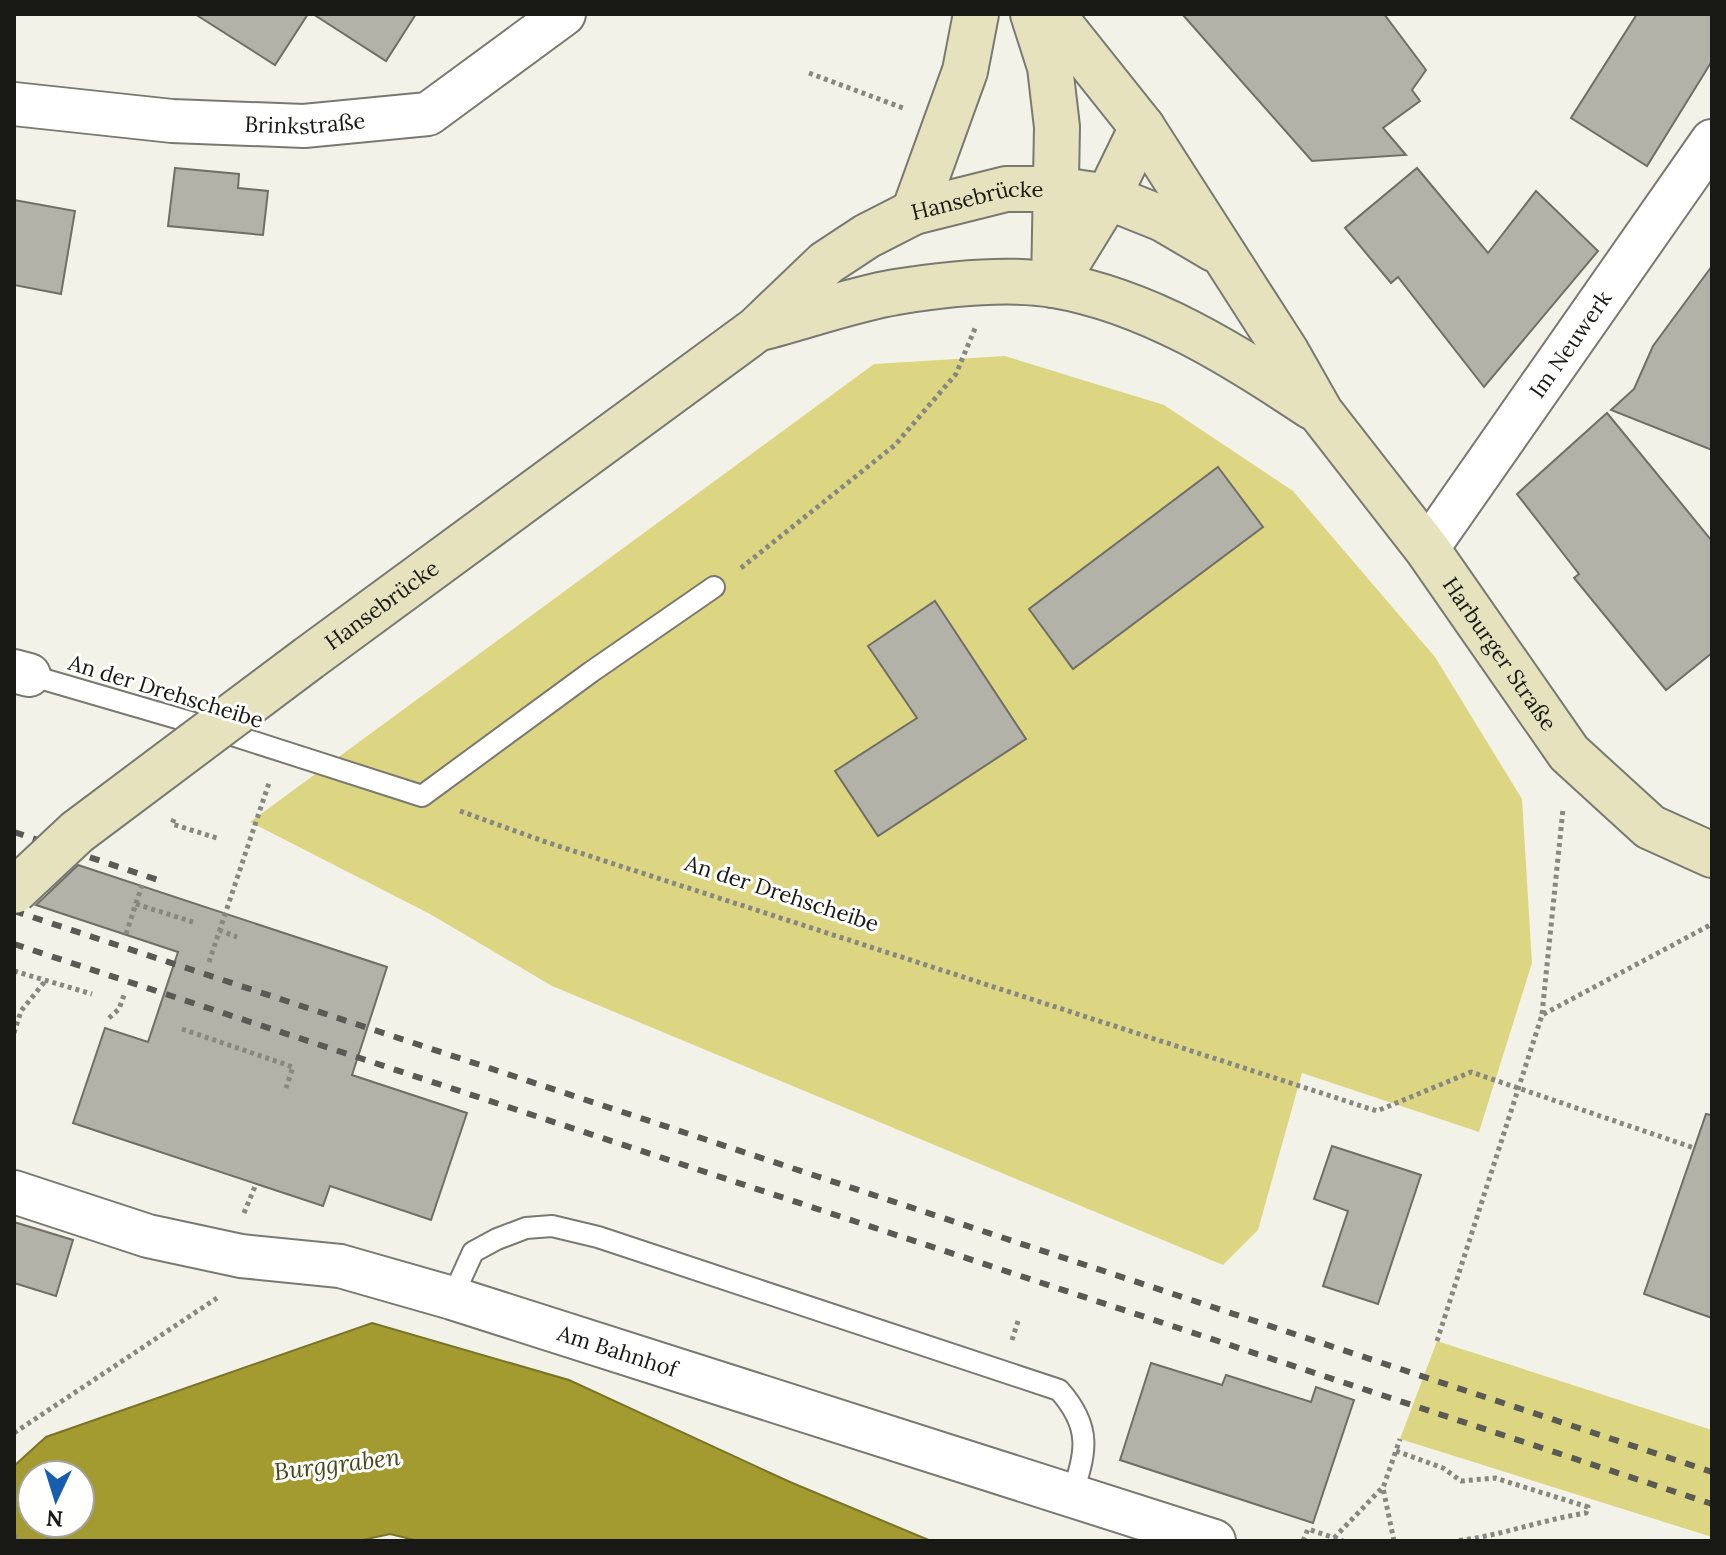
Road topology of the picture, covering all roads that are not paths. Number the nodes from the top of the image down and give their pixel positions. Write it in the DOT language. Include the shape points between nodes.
graph roads {
  1 [pos="564,14"];
  2 [pos="976,14"];
  3 [pos="1033,14"];
  4 [pos="1052,14"];
  5 [pos="14,104"];
  6 [pos="1142,127"];
  7 [pos="1712,141"];
  8 [pos="1055,189"];
  9 [pos="1108,197"];
  10 [pos="914,212"];
  11 [pos="1223,255"];
  12 [pos="1054,285"];
  13 [pos="757,329"];
  14 [pos="1321,413"];
  15 [pos="1427,549"];
  16 [pos="714,587"];
  17 [pos="21,673"];
  18 [pos="1712,855"];
  19 [pos="14,891"];
  20 [pos="14,1192"];
  21 [pos="452,1298"];
  22 [pos="1071,1497"];
  23 [pos="1214,1541"];
  1 -- 5 [label="street, Brinkstraße" via="428,114 304,126 172,121"];
  2 -- 10 [label="main road" via="958,96"];
  3 -- 8 [label="main road" via="1050,67 1057,127"];
  4 -- 6 [label="main road, Harburger Straße"];
  6 -- 9 [label="main road"];
  6 -- 11 [label="main road, Harburger Straße"];
  7 -- 15 [label="street, Im Neuwerk"];
  8 -- 9 [label="main road, Hansebrücke"];
  8 -- 10 [label="main road, Hansebrücke" via="1006,189"];
  8 -- 12 [label="main road"];
  9 -- 11 [label="main road, Hansebrücke" via="1163,219"];
  9 -- 12 [label="main road"];
  10 -- 13 [label="main road, Hansebrücke" via="826,263"];
  11 -- 14 [label="main road, Harburger Straße"];
  12 -- 13 [label="main road, Hansebrücke" via="994,283 894,293"];
  12 -- 14 [label="main road, Harburger Straße" via="1137,308 1264,375"];
  13 -- 19 [label="main road, Hansebrücke, bridge" via="77,832"];
  14 -- 15 [label="main road, Harburger Straße"];
  15 -- 18 [label="main road, Harburger Straße" via="1569,753 1650,827"];
  16 -- 17 [label="lane, An der Drehscheibe" via="422,796"];
  20 -- 21 [label="street, Am Bahnhof" via="148,1236 241,1256 340,1266"];
  21 -- 22 [label="street, Am Bahnhof"];
  21 -- 22 [label="lane" via="473,1252 497,1239 526,1228 552,1226 598,1237 1059,1390 1075,1408 1086,1455"];
  22 -- 23 [label="street, Am Bahnhof"];
}
